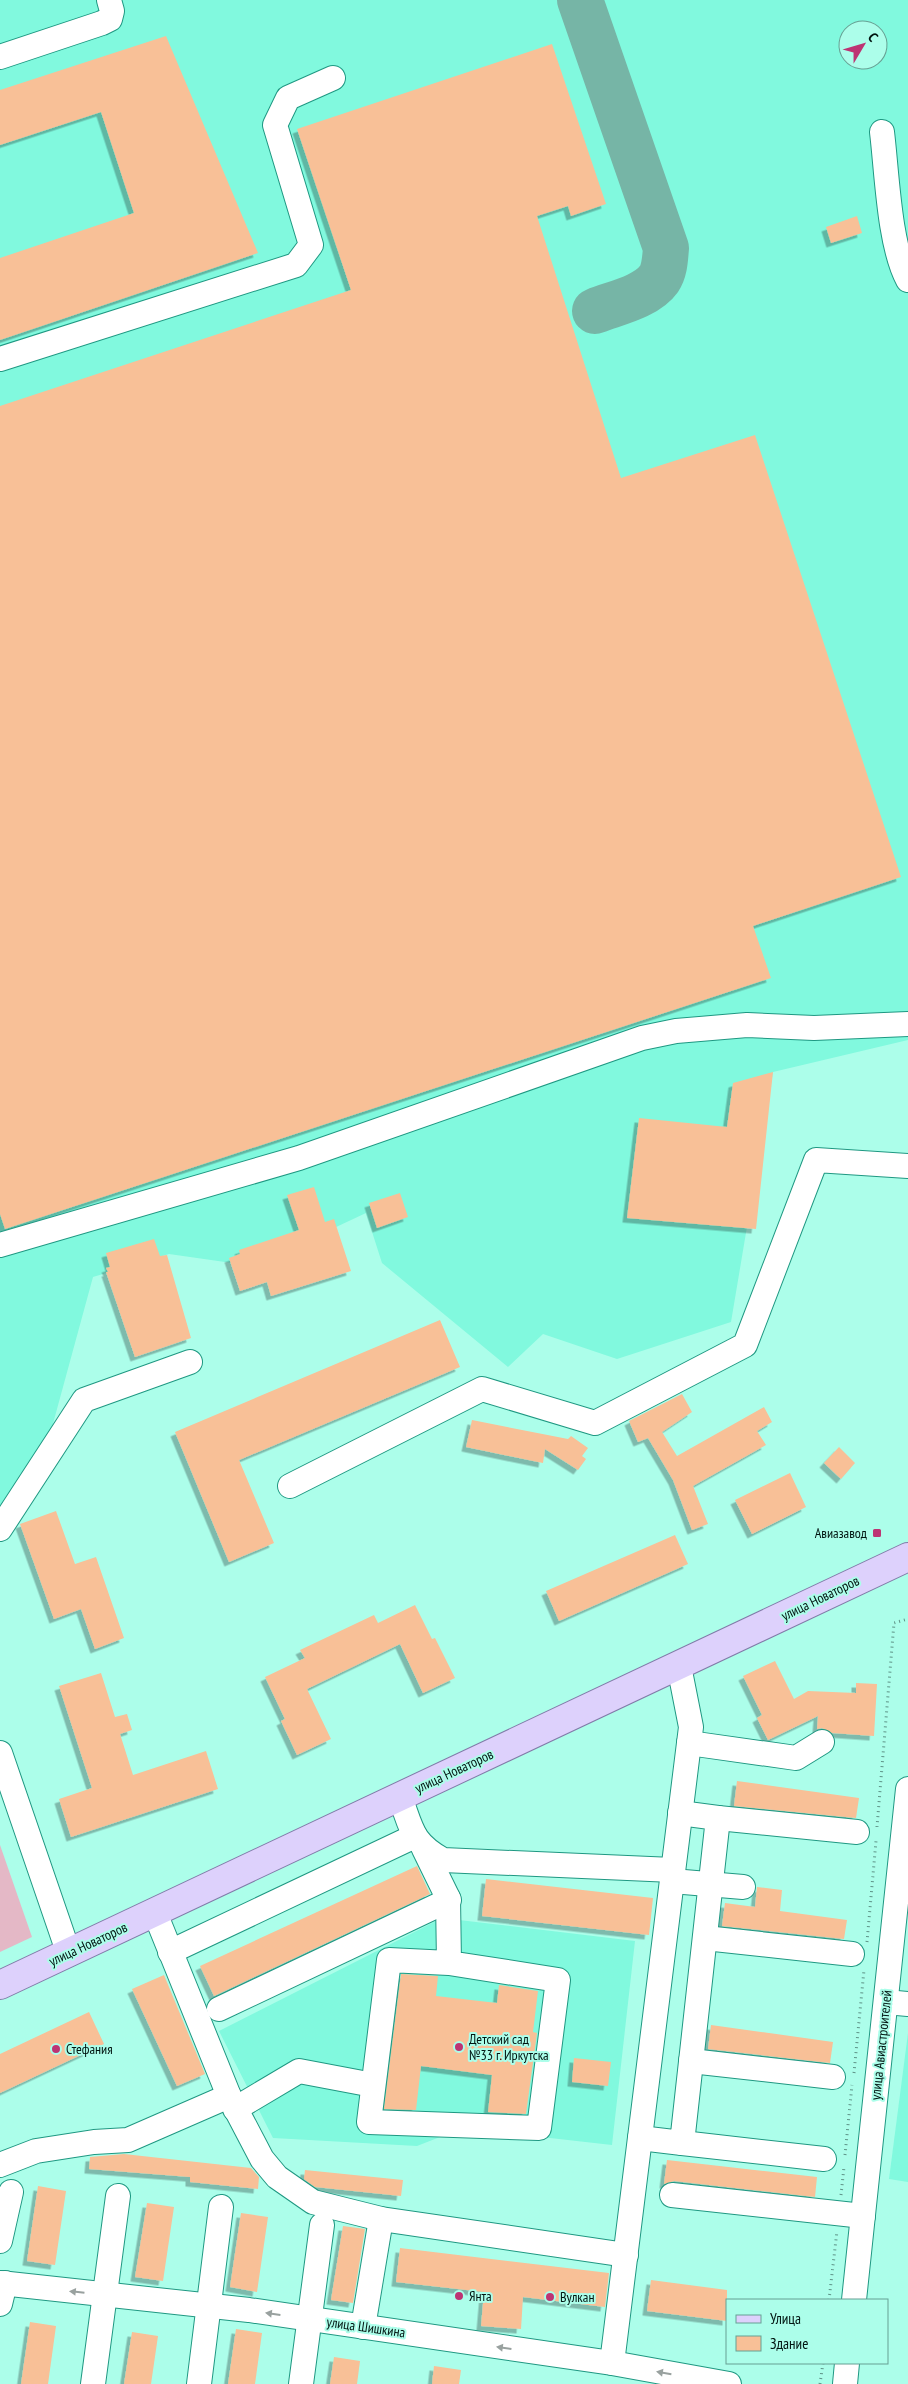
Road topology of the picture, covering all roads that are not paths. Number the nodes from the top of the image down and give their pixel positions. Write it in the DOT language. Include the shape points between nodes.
graph roads {
  1 [pos="109,0"];
  2 [pos="0,57"];
  3 [pos="333,78"];
  4 [pos="882,132"];
  5 [pos="908,280"];
  6 [pos="0,359"];
  7 [pos="908,1024"];
  8 [pos="908,1166"];
  9 [pos="0,1245"];
  10 [pos="190,1362"];
  11 [pos="290,1486"];
  12 [pos="0,1529"];
  13 [pos="908,1557"];
  14 [pos="679,1666"];
  15 [pos="822,1742"];
  16 [pos="689,1743"];
  17 [pos="0,1753"];
  18 [pos="400,1797"];
  19 [pos="907,1804"];
  20 [pos="680,1813"];
  21 [pos="718,1818"];
  22 [pos="858,1832"];
  23 [pos="419,1843"];
  24 [pos="673,1876"];
  25 [pos="711,1885"];
  26 [pos="743,1887"];
  27 [pos="448,1898"];
  28 [pos="155,1913"];
  29 [pos="705,1938"];
  30 [pos="170,1952"];
  31 [pos="69,1954"];
  32 [pos="852,1954"];
  33 [pos="449,1963"];
  34 [pos="0,1985"];
  35 [pos="897,2003"];
  36 [pos="219,2009"];
  37 [pos="691,2061"];
  38 [pos="833,2077"];
  39 [pos="373,2085"];
  40 [pos="232,2102"];
  41 [pos="640,2138"];
  42 [pos="682,2143"];
  43 [pos="824,2159"];
  44 [pos="0,2165"];
  45 [pos="11,2192"];
  46 [pos="672,2195"];
  47 [pos="118,2196"];
  48 [pos="221,2208"];
  49 [pos="863,2216"];
  50 [pos="381,2219"];
  51 [pos="322,2225"];
  52 [pos="0,2241"];
  53 [pos="626,2255"];
  54 [pos="2,2290"];
  55 [pos="103,2294"];
  56 [pos="854,2299"];
  57 [pos="209,2306"];
  58 [pos="311,2319"];
  59 [pos="363,2327"];
  60 [pos="612,2364"];
  61 [pos="847,2364"];
  62 [pos="93,2384"];
  63 [pos="199,2384"];
  64 [pos="300,2384"];
  65 [pos="729,2384"];
  66 [pos="845,2384"];
  1 -- 2 [label="street" via="110,19 102,24"];
  3 -- 6 [label="street" via="288,98 275,125 311,245 296,265"];
  4 -- 5 [label="street" via="896,248"];
  7 -- 9 [label="street" via="814,1028 746,1025 676,1030 642,1038 299,1158"];
  8 -- 11 [label="street" via="816,1160 745,1345 596,1423 482,1389"];
  10 -- 12 [label="street" via="84,1400"];
  13 -- 14 [label="main road, улица Новаторов"];
  14 -- 16 [label="street" via="691,1727"];
  14 -- 18 [label="main road, улица Новаторов"];
  15 -- 16 [label="street" via="796,1758"];
  16 -- 20 [label="street"];
  17 -- 31 [label="street"];
  18 -- 23 [label="street"];
  18 -- 28 [label="main road, улица Новаторов"];
  19 -- 35 [label="street, улица Авиастроителей"];
  20 -- 21 [label="street"];
  20 -- 24 [label="street"];
  21 -- 22 [label="street"];
  21 -- 25 [label="street"];
  23 -- 24 [label="street" via="443,1860"];
  23 -- 27 [label="street"];
  23 -- 30 [label="street"];
  24 -- 25 [label="street"];
  24 -- 41 [label="street"];
  25 -- 26 [label="street"];
  25 -- 29 [label="street"];
  27 -- 33 [label="street"];
  27 -- 36 [label="street"];
  28 -- 30 [label="street"];
  28 -- 31 [label="main road, улица Новаторов"];
  29 -- 32 [label="street"];
  29 -- 37 [label="street"];
  30 -- 40 [label="street"];
  31 -- 34 [label="main road, улица Новаторов"];
  33 -- 39 [label="street" via="389,1960"];
  33 -- 39 [label="street" via="558,1980 538,2128 368,2122"];
  35 -- 49 [label="street, улица Авиастроителей"];
  37 -- 38 [label="street"];
  37 -- 42 [label="street"];
  39 -- 40 [label="street" via="299,2071"];
  40 -- 44 [label="street" via="128,2140 36,2152"];
  40 -- 50 [label="street" via="262,2158 277,2177 313,2202"];
  41 -- 42 [label="street"];
  41 -- 53 [label="street"];
  42 -- 43 [label="street"];
  45 -- 52 [label="street"];
  46 -- 49 [label="street"];
  47 -- 55 [label="street"];
  48 -- 57 [label="street"];
  49 -- 56 [label="street, улица Авиастроителей"];
  50 -- 53 [label="street"];
  50 -- 59 [label="street"];
  51 -- 58 [label="street"];
  53 -- 60 [label="street"];
  55 -- 54 [label="street, улица Шишкина, one-way"];
  55 -- 57 [label="street, улица Шишкина"];
  55 -- 62 [label="street"];
  58 -- 57 [label="street, улица Шишкина, one-way"];
  57 -- 63 [label="street"];
  58 -- 59 [label="street, улица Шишкина"];
  58 -- 64 [label="street"];
  60 -- 59 [label="street, улица Шишкина, one-way"];
  65 -- 60 [label="street, улица Шишкина, one-way"];
  61 -- 66 [label="street"];
}
